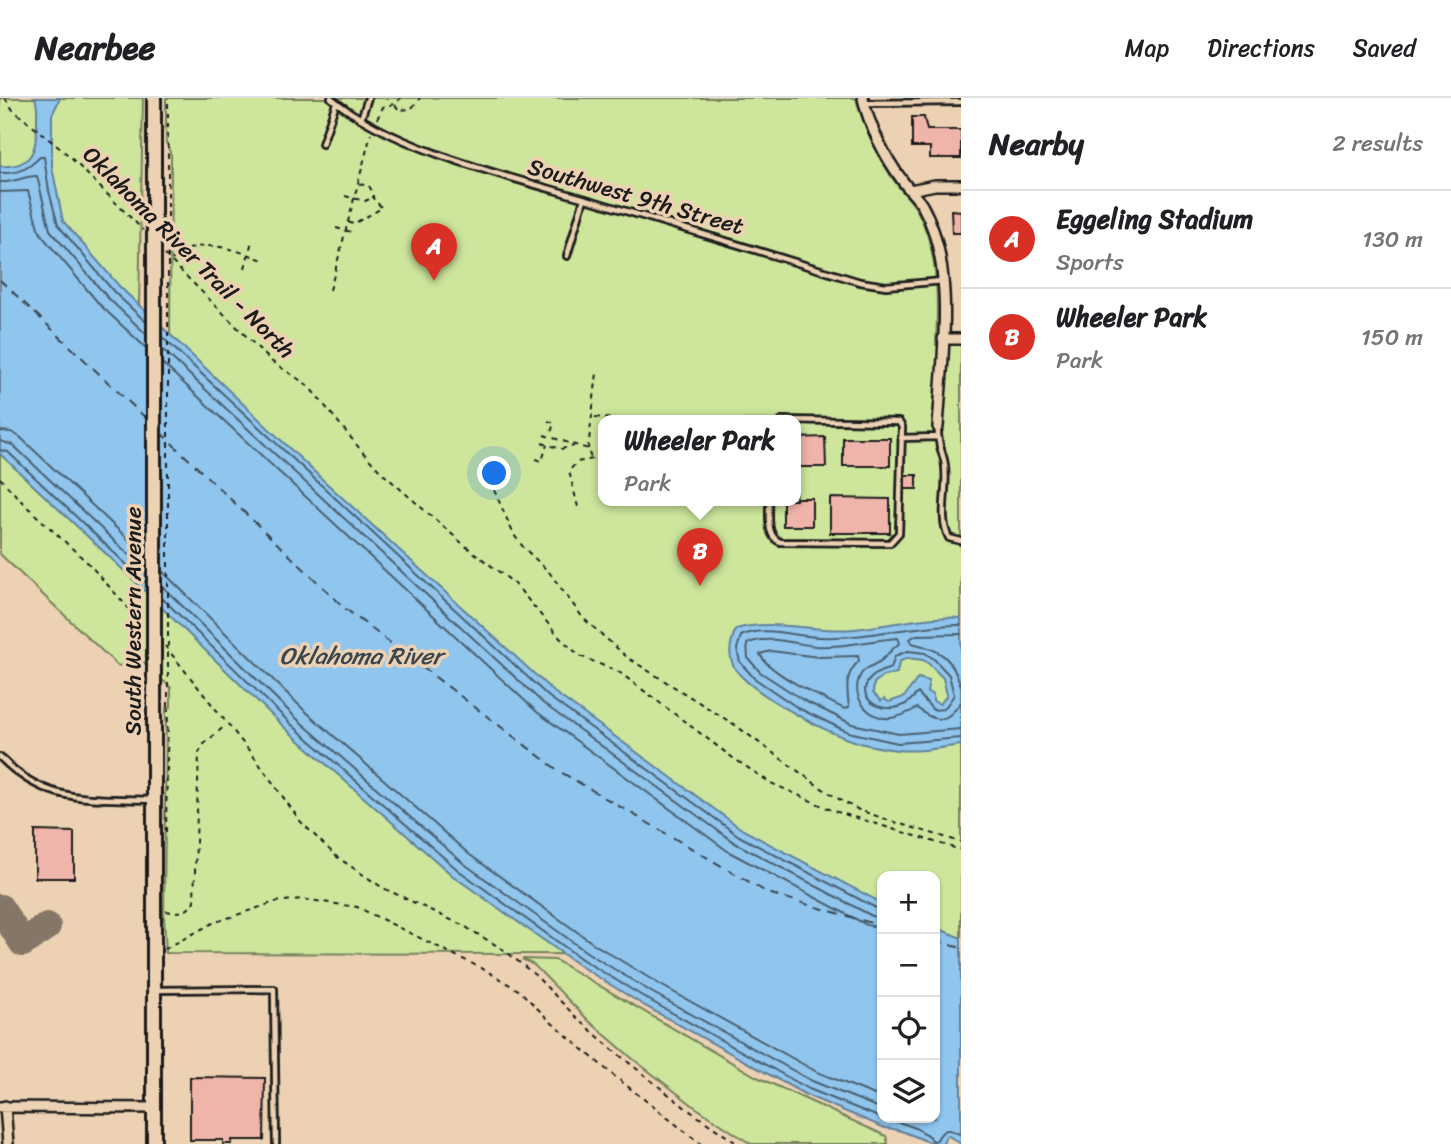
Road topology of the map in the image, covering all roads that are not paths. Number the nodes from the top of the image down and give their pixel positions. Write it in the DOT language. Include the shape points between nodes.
graph roads {
  1 [pos="154,98"];
  2 [pos="331,98"];
  3 [pos="368,98"];
  4 [pos="863,101"];
  5 [pos="961,102"];
  6 [pos="336,103"];
  7 [pos="361,119"];
  8 [pos="323,144"];
  9 [pos="961,185"];
  10 [pos="910,190"];
  11 [pos="584,199"];
  12 [pos="567,256"];
  13 [pos="943,281"];
  14 [pos="943,339"];
  15 [pos="961,340"];
  16 [pos="801,420"];
  17 [pos="937,432"];
  18 [pos="901,438"];
  19 [pos="769,506"];
  20 [pos="961,541"];
  21 [pos="0,757"];
  22 [pos="154,800"];
  23 [pos="154,990"];
  24 [pos="2,1107"];
  25 [pos="154,1108"];
  26 [pos="8,1144"];
  27 [pos="154,1144"];
  28 [pos="276,1144"];
  1 -- 22 [label="main road, South Western Avenue, bridge"];
  2 -- 6 [label="lane, Southwest 9th Street"];
  3 -- 7 [label="lane"];
  4 -- 5 [label="lane"];
  4 -- 10 [label="street" via="874,130"];
  6 -- 7 [label="lane, Southwest 9th Street"];
  6 -- 8 [label="lane"];
  7 -- 11 [label="lane, Southwest 9th Street" via="435,152"];
  9 -- 10 [label="street"];
  10 -- 13 [label="street" via="928,218"];
  11 -- 12 [label="lane"];
  11 -- 13 [label="lane, Southwest 9th Street" via="860,282 886,286"];
  13 -- 14 [label="street"];
  14 -- 15 [label="street"];
  14 -- 17 [label="street"];
  16 -- 18 [label="lane" via="894,420 902,427"];
  17 -- 18 [label="lane"];
  17 -- 20 [label="lane" via="945,462 944,526 950,538"];
  18 -- 19 [label="lane" via="900,533 890,543 780,542 770,532"];
  21 -- 22 [label="lane" via="13,771 52,793"];
  22 -- 23 [label="main road, South Western Avenue"];
  23 -- 25 [label="main road, South Western Avenue"];
  23 -- 28 [label="lane" via="274,989"];
  24 -- 25 [label="street"];
  24 -- 26 [label="street"];
  25 -- 27 [label="main road, South Western Avenue"];
}
